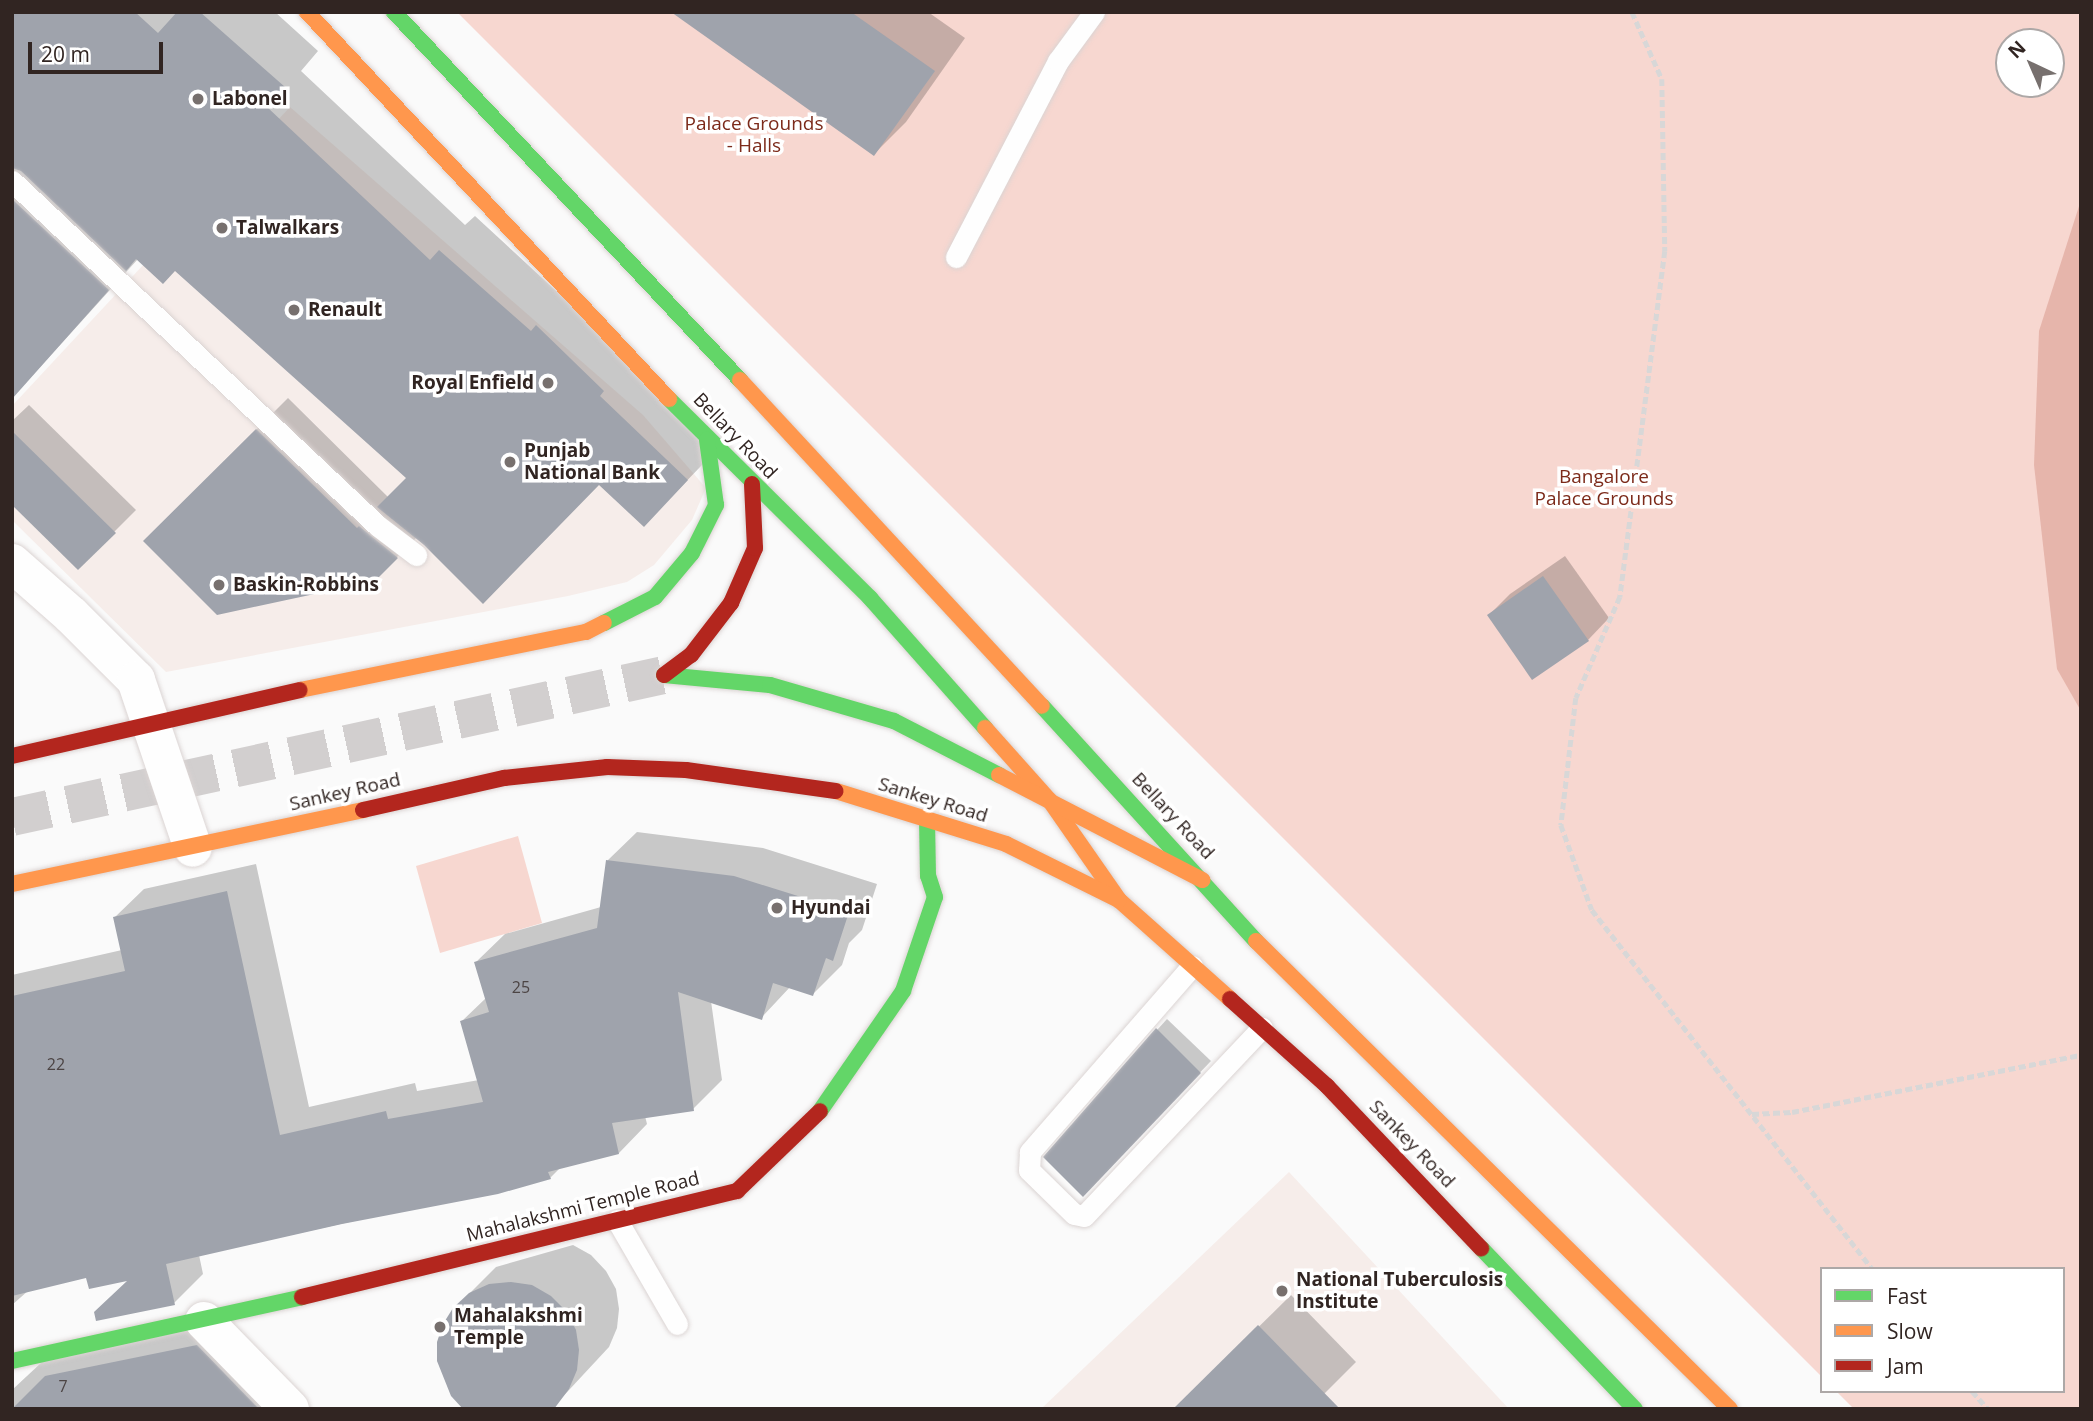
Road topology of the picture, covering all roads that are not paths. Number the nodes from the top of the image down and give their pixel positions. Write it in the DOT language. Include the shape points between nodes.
graph roads {
  1 [pos="307,12"];
  2 [pos="394,12"];
  3 [pos="1094,12"];
  4 [pos="12,181"];
  5 [pos="956,257"];
  6 [pos="708,440"];
  7 [pos="752,484"];
  8 [pos="416,555"];
  9 [pos="12,563"];
  10 [pos="151,724"];
  11 [pos="12,756"];
  12 [pos="1050,802"];
  13 [pos="927,821"];
  14 [pos="193,848"];
  15 [pos="1205,882"];
  16 [pos="12,884"];
  17 [pos="1119,900"];
  18 [pos="1192,966"];
  19 [pos="1262,1028"];
  20 [pos="617,1220"];
  21 [pos="204,1321"];
  22 [pos="677,1324"];
  23 [pos="12,1361"];
  24 [pos="290,1409"];
  25 [pos="1634,1409"];
  26 [pos="1730,1409"];
  1 -- 6 [label="main road, Bellary Road"];
  2 -- 15 [label="main road, Bellary Road"];
  3 -- 5 [label="lane" via="1058,61"];
  4 -- 8 [label="lane" via="379,526"];
  6 -- 7 [label="main road, Bellary Road"];
  6 -- 10 [label="main road" via="716,505 692,553 655,597 586,632"];
  7 -- 12 [label="main road, Bellary Road" via="870,598"];
  7 -- 12 [label="main road" via="755,548 731,603 691,654 664,675 770,685 894,721"];
  9 -- 10 [label="street" via="136,680"];
  10 -- 11 [label="main road"];
  10 -- 14 [label="street"];
  12 -- 15 [label="main road"];
  12 -- 17 [label="main road, Bellary Road"];
  13 -- 14 [label="main road, Sankey Road" via="825,788 686,770 607,767 504,778"];
  13 -- 17 [label="main road, Sankey Road" via="1006,844"];
  13 -- 20 [label="main road, Mahalakshmi Temple Road" via="928,876 935,897 903,991 828,1103 737,1191"];
  14 -- 16 [label="main road, Sankey Road"];
  15 -- 26 [label="main road, Sankey Road" via="1251,936"];
  17 -- 18 [label="main road, Sankey Road"];
  18 -- 19 [label="main road, Sankey Road"];
  18 -- 19 [label="lane" via="1030,1152 1029,1170 1074,1214 1084,1216"];
  19 -- 25 [label="main road, Sankey Road" via="1327,1086"];
  20 -- 21 [label="main road, Mahalakshmi Temple Road"];
  20 -- 22 [label="lane"];
  21 -- 23 [label="main road, Mahalakshmi Temple Road"];
  21 -- 24 [label="street"];
}
